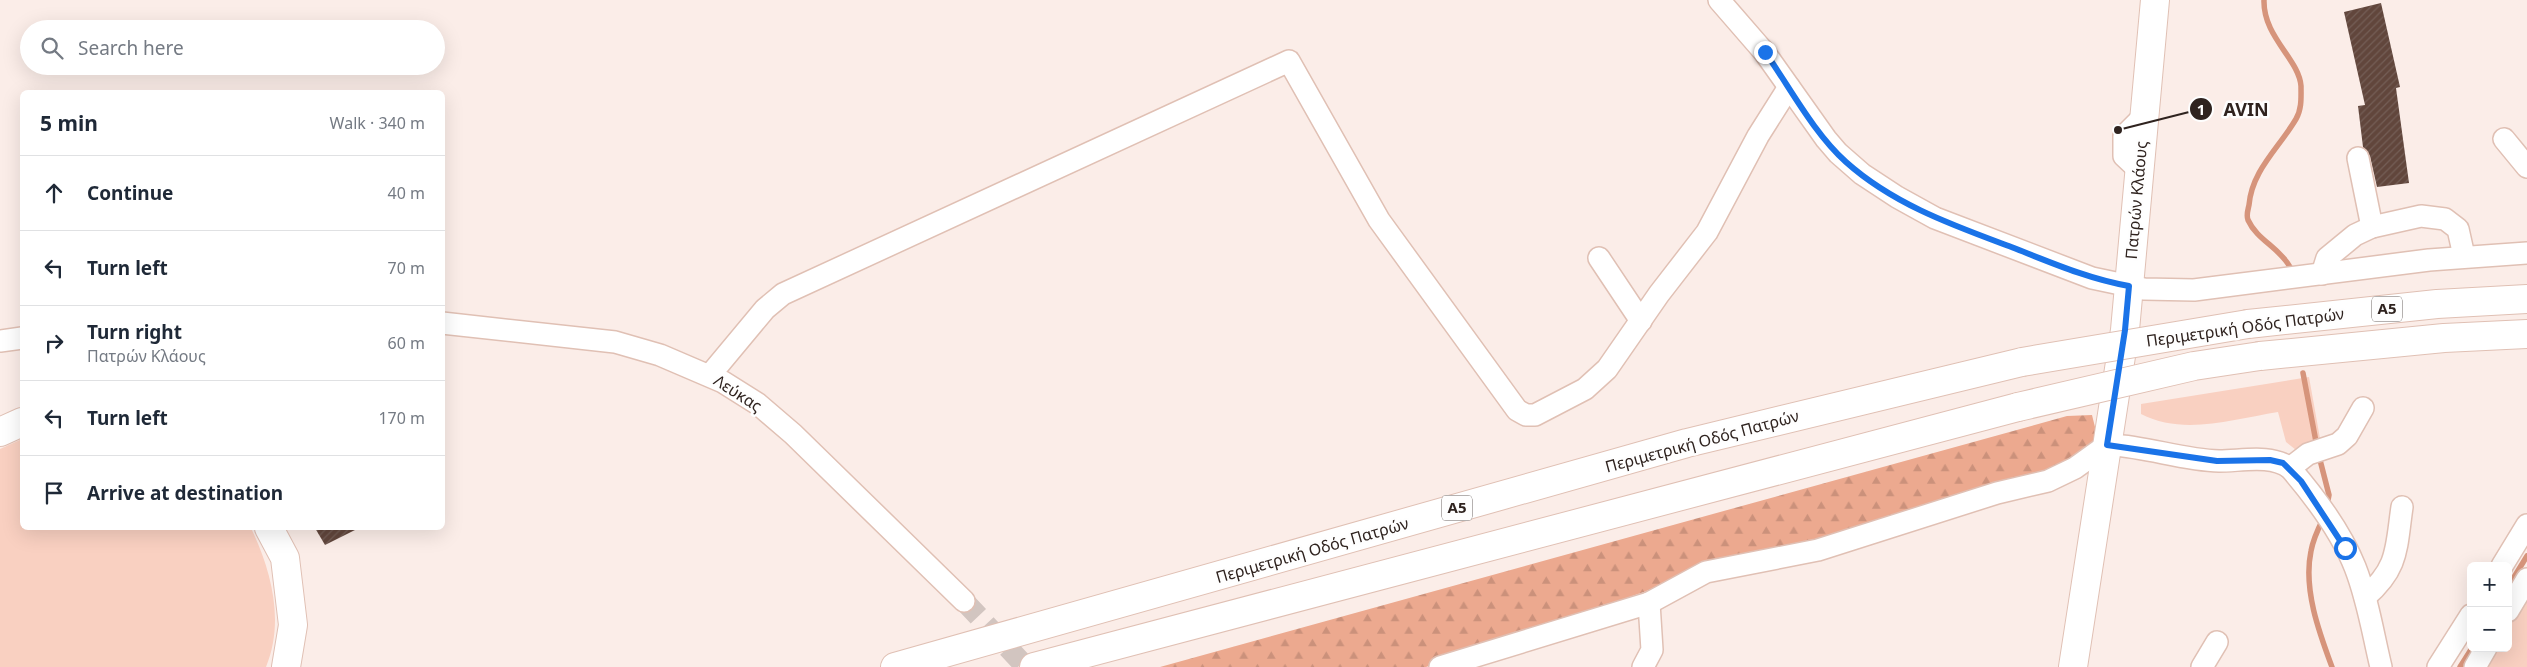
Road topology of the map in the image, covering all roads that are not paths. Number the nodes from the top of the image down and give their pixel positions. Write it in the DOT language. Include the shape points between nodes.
graph roads {
  1 [pos="1719,0"];
  2 [pos="2155,0"];
  3 [pos="1789,87"];
  4 [pos="2504,139"];
  5 [pos="2358,158"];
  6 [pos="2527,167"];
  7 [pos="2372,227"];
  8 [pos="2527,253"];
  9 [pos="2464,256"];
  10 [pos="1599,258"];
  11 [pos="2322,274"];
  12 [pos="2129,286"];
  13 [pos="2527,299"];
  14 [pos="1640,321"];
  15 [pos="445,323"];
  16 [pos="2527,334"];
  17 [pos="20,338"];
  18 [pos="0,341"];
  19 [pos="710,375"];
  20 [pos="2363,408"];
  21 [pos="20,423"];
  22 [pos="0,432"];
  23 [pos="2107,445"];
  24 [pos="2290,468"];
  25 [pos="2402,507"];
  26 [pos="2527,525"];
  27 [pos="270,530"];
  28 [pos="2504,562"];
  29 [pos="2527,579"];
  30 [pos="2365,597"];
  31 [pos="964,601"];
  32 [pos="1649,603"];
  33 [pos="2510,607"];
  34 [pos="2467,621"];
  35 [pos="2217,642"];
  36 [pos="2484,652"];
  37 [pos="1653,661"];
  38 [pos="286,667"];
  39 [pos="895,667"];
  40 [pos="1034,667"];
  41 [pos="1440,667"];
  42 [pos="2074,667"];
  43 [pos="2202,667"];
  44 [pos="2381,667"];
  45 [pos="2438,667"];
  46 [pos="2475,667"];
  1 -- 3 [label="street" via="1765,52"];
  2 -- 12 [label="main road, Πατρών Κλάους"];
  3 -- 12 [label="street" via="1818,129 1847,162 1918,210 2092,278"];
  3 -- 14 [label="street" via="1758,136 1707,232"];
  4 -- 6 [label="street"];
  5 -- 7 [label="street"];
  7 -- 9 [label="street" via="2421,216 2445,219 2458,229"];
  7 -- 11 [label="street" via="2355,235 2327,258"];
  8 -- 9 [label="street"];
  9 -- 11 [label="street"];
  10 -- 14 [label="street"];
  11 -- 12 [label="street" via="2194,290"];
  12 -- 23 [label="main road, Πατρών Κλάους"];
  13 -- 39 [label="main road, Περιμετρική Οδός Πατρών / Α5, bridge" via="2436,304 2248,324 2022,362 1687,443"];
  14 -- 19 [label="street" via="1606,369 1585,389 1535,415 1517,410 1379,220 1289,62 783,294 766,309"];
  15 -- 19 [label="street, Λεύκας" via="614,342 660,355"];
  16 -- 40 [label="main road, Περιμετρική Οδός Πατρών / Α5, bridge" via="2444,338 2260,356 2194,366 2018,406"];
  17 -- 18 [label="street"];
  19 -- 31 [label="street, Λεύκας" via="758,404 793,434"];
  20 -- 24 [label="street" via="2342,441"];
  21 -- 22 [label="main road"];
  23 -- 24 [label="street" via="2217,461 2273,460"];
  23 -- 32 [label="street" via="2075,468 2048,481 1981,497 1818,550 1706,572"];
  23 -- 42 [label="main road, Πατρών Κλάους"];
  24 -- 30 [label="street" via="2337,534 2354,566"];
  25 -- 30 [label="street" via="2395,559 2387,575"];
  26 -- 28 [label="street"];
  27 -- 38 [label="main road" via="285,558 293,625"];
  29 -- 33 [label="street"];
  30 -- 44 [label="street"];
  32 -- 37 [label="street"];
  32 -- 41 [label="street"];
  34 -- 45 [label="street"];
  35 -- 43 [label="street"];
  36 -- 46 [label="street"];
}
